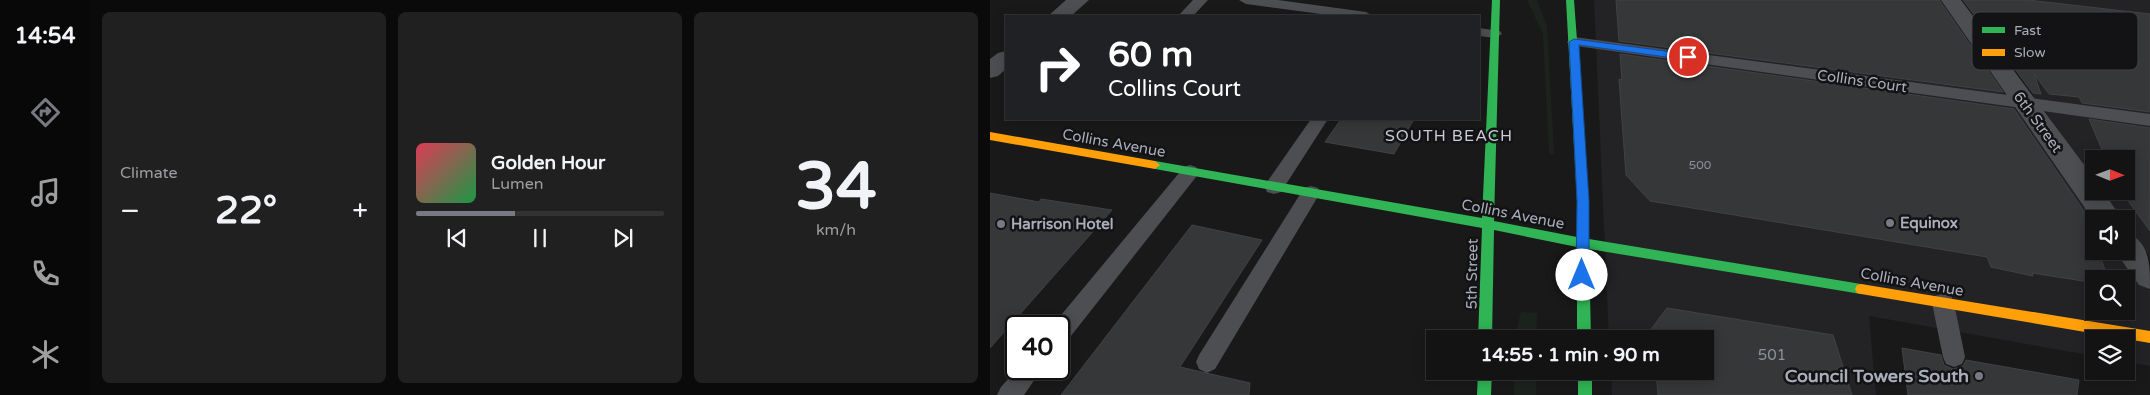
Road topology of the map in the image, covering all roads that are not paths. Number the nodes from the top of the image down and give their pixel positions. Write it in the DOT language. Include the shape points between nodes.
graph roads {
  1 [pos="1079,0"];
  2 [pos="1201,0"];
  3 [pos="1246,0"];
  4 [pos="1496,0"];
  5 [pos="1570,0"];
  6 [pos="1951,0"];
  7 [pos="1059,15"];
  8 [pos="1186,15"];
  9 [pos="1358,15"];
  10 [pos="1972,29"];
  11 [pos="1480,32"];
  12 [pos="1495,34"];
  13 [pos="1574,42"];
  14 [pos="1005,59"];
  15 [pos="2001,70"];
  16 [pos="990,71"];
  17 [pos="2024,102"];
  18 [pos="1319,120"];
  19 [pos="2150,120"];
  20 [pos="990,136"];
  21 [pos="1190,172"];
  22 [pos="1274,187"];
  23 [pos="1311,193"];
  24 [pos="2102,210"];
  25 [pos="1488,224"];
  26 [pos="1583,243"];
  27 [pos="2135,256"];
  28 [pos="2150,276"];
  29 [pos="1943,303"];
  30 [pos="1070,320"];
  31 [pos="1485,330"];
  32 [pos="1584,330"];
  33 [pos="2150,338"];
  34 [pos="1954,357"];
  35 [pos="1206,362"];
  36 [pos="1021,380"];
  37 [pos="1485,380"];
  38 [pos="1585,380"];
  39 [pos="1009,395"];
  40 [pos="1484,395"];
  41 [pos="1585,395"];
  1 -- 7 [label="street"];
  2 -- 8 [label="lane"];
  3 -- 9 [label="lane"];
  4 -- 12 [label="main road, 5th Street"];
  5 -- 13 [label="main road"];
  6 -- 10 [label="street, 6th Street"];
  11 -- 12 [label="lane"];
  12 -- 25 [label="main road, 5th Street"];
  13 -- 17 [label="lane, Collins Court"];
  13 -- 26 [label="main road"];
  14 -- 16 [label="street"];
  15 -- 17 [label="street, 6th Street"];
  17 -- 19 [label="lane, Collins Court"];
  17 -- 24 [label="street, 6th Street"];
  18 -- 22 [label="lane"];
  20 -- 21 [label="main road, Collins Avenue"];
  21 -- 22 [label="main road, Collins Avenue"];
  21 -- 30 [label="lane"];
  22 -- 23 [label="main road, Collins Avenue"];
  23 -- 25 [label="main road, Collins Avenue"];
  23 -- 35 [label="lane"];
  25 -- 26 [label="main road, Collins Avenue"];
  25 -- 31 [label="main road, 5th Street"];
  26 -- 29 [label="main road, Collins Avenue"];
  26 -- 32 [label="main road"];
  27 -- 28 [label="street"];
  29 -- 33 [label="main road, Collins Avenue"];
  29 -- 34 [label="lane"];
  36 -- 39 [label="lane"];
  37 -- 40 [label="main road"];
  38 -- 41 [label="main road"];
}
